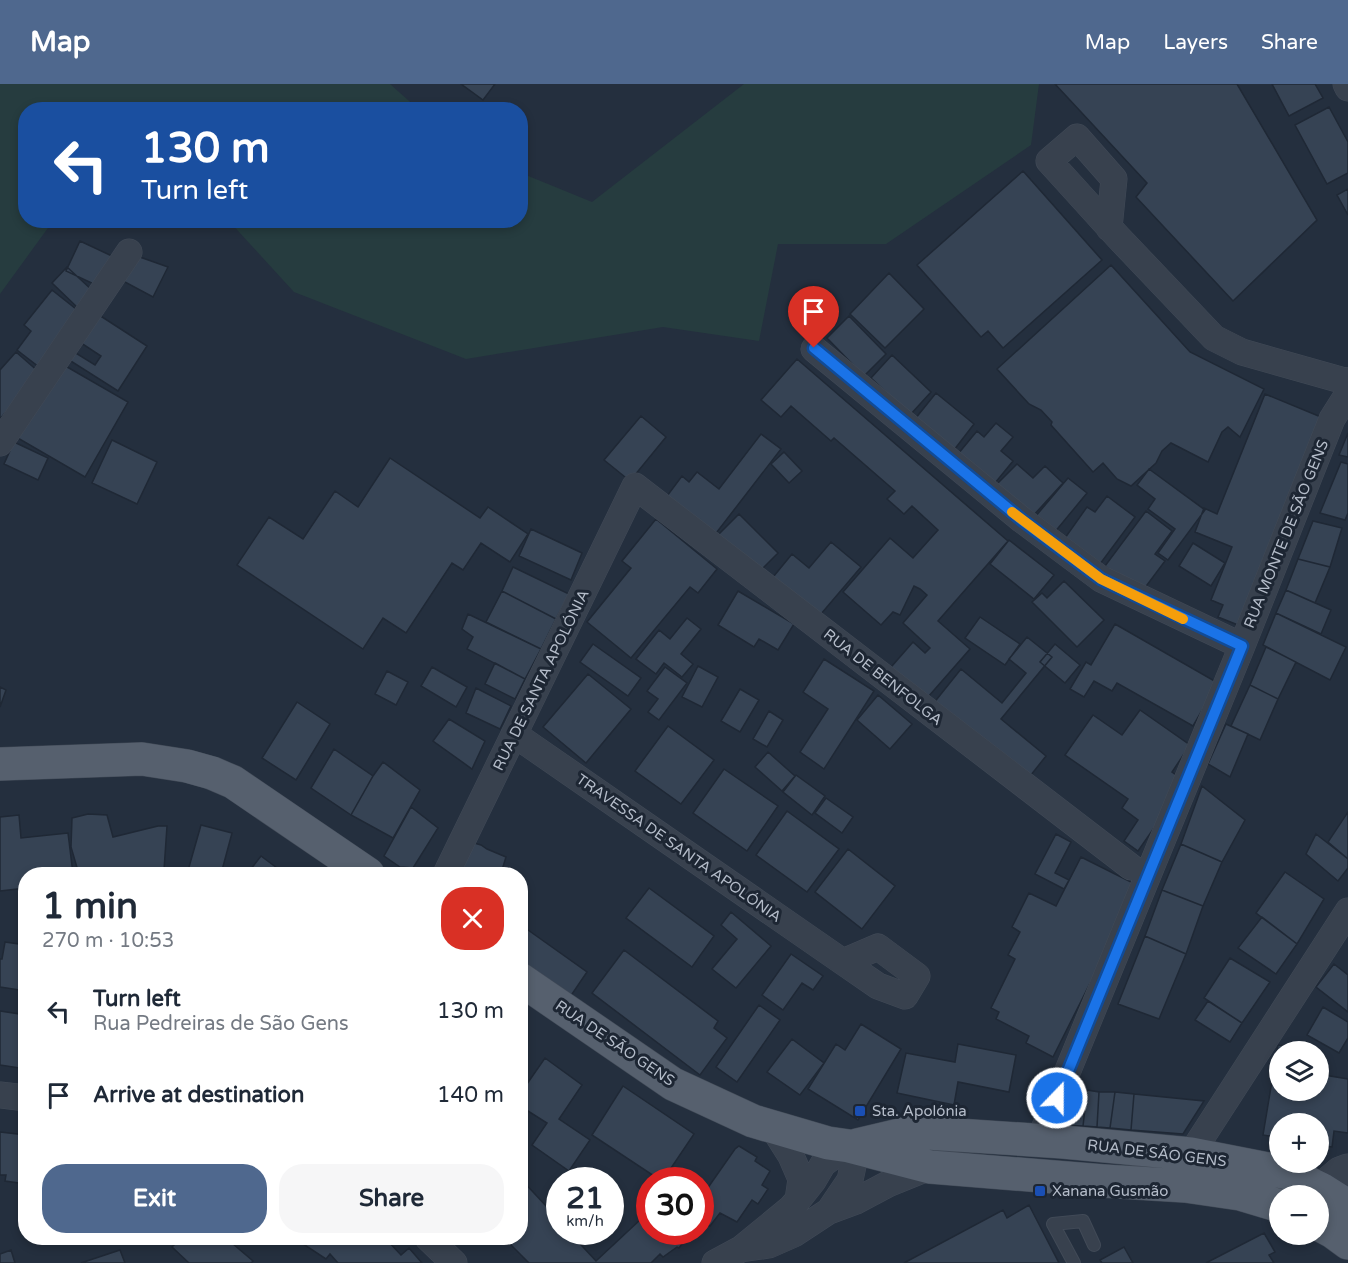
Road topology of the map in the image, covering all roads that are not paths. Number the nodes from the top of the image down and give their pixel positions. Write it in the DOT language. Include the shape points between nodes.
graph roads {
  1 [pos="1346,84"];
  2 [pos="1348,88"];
  3 [pos="1109,228"];
  4 [pos="129,252"];
  5 [pos="814,348"];
  6 [pos="1348,381"];
  7 [pos="1348,397"];
  8 [pos="0,443"];
  9 [pos="635,486"];
  10 [pos="1242,646"];
  11 [pos="514,734"];
  12 [pos="0,764"];
  13 [pos="358,867"];
  14 [pos="449,867"];
  15 [pos="1131,867"];
  16 [pos="1348,910"];
  17 [pos="843,962"];
  18 [pos="528,984"];
  19 [pos="0,1095"];
  20 [pos="18,1097"];
  21 [pos="772,1126"];
  22 [pos="1040,1141"];
  23 [pos="849,1146"];
  24 [pos="1191,1154"];
  25 [pos="930,1167"];
  26 [pos="1348,1170"];
  27 [pos="1185,1186"];
  28 [pos="1334,1198"];
  29 [pos="798,1200"];
  30 [pos="1269,1203"];
  31 [pos="829,1211"];
  32 [pos="1329,1230"];
  33 [pos="1348,1243"];
  34 [pos="435,1245"];
  35 [pos="1094,1245"];
  36 [pos="741,1249"];
  37 [pos="454,1263"];
  38 [pos="716,1263"];
  39 [pos="1074,1263"];
  1 -- 2 [label="street"];
  3 -- 6 [label="street" via="1214,338 1242,352"];
  4 -- 8 [label="street"];
  5 -- 10 [label="street" via="1013,513 1101,579"];
  7 -- 10 [label="street, RUA MONTE DE SÃO GENS" via="1332,419"];
  9 -- 11 [label="street, RUA DE SANTA APOLÓNIA"];
  9 -- 15 [label="street, RUA DE BENFOLGA"];
  10 -- 22 [label="street, RUA MONTE DE SÃO GENS"];
  11 -- 14 [label="street, RUA DE SANTA APOLÓNIA"];
  11 -- 17 [label="street, TRAVESSA DE SANTA APOLÓNIA"];
  12 -- 13 [label="main road" via="142,759 188,766 233,782"];
  16 -- 24 [label="street"];
  18 -- 21 [label="main road, RUA DE SÃO GENS" via="673,1084"];
  19 -- 20 [label="street"];
  21 -- 23 [label="main road, RUA DE SÃO GENS"];
  21 -- 29 [label="street" via="801,1179"];
  22 -- 23 [label="main road, RUA DE SÃO GENS" via="912,1132"];
  22 -- 24 [label="main road, RUA DE SÃO GENS"];
  23 -- 25 [label="main road, RUA DE SÃO GENS"];
  23 -- 29 [label="street" via="823,1164"];
  23 -- 31 [label="street" via="853,1166 850,1180"];
  24 -- 27 [label="street"];
  24 -- 28 [label="main road, RUA DE SÃO GENS" via="1288,1173"];
  25 -- 27 [label="main road, RUA DE SÃO GENS"];
  25 -- 31 [label="street"];
  26 -- 28 [label="street, RUA DE SÃO GENS" via="1340,1173"];
  27 -- 30 [label="main road, RUA DE SÃO GENS"];
  29 -- 36 [label="street"];
  31 -- 36 [label="street" via="769,1245"];
  32 -- 33 [label="main road"];
  34 -- 37 [label="street"];
  35 -- 39 [label="lane" via="1083,1221 1053,1224"];
  36 -- 38 [label="street"];
}
